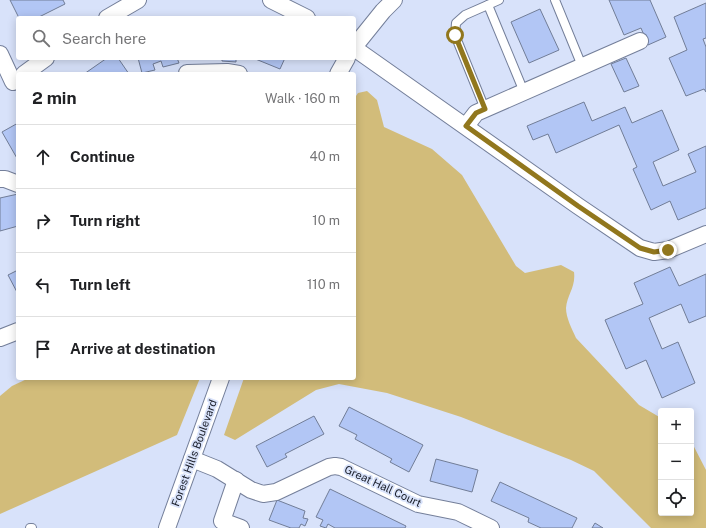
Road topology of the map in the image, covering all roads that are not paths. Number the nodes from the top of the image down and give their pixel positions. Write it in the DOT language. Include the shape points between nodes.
graph roads {
  1 [pos="138,0"];
  2 [pos="271,0"];
  3 [pos="394,0"];
  4 [pos="499,0"];
  5 [pos="555,0"];
  6 [pos="488,5"];
  7 [pos="110,16"];
  8 [pos="303,16"];
  9 [pos="640,41"];
  10 [pos="356,45"];
  11 [pos="356,48"];
  12 [pos="0,54"];
  13 [pos="43,60"];
  14 [pos="346,60"];
  15 [pos="582,66"];
  16 [pos="26,72"];
  17 [pos="339,72"];
  18 [pos="14,80"];
  19 [pos="524,92"];
  20 [pos="485,109"];
  21 [pos="466,126"];
  22 [pos="0,179"];
  23 [pos="16,183"];
  24 [pos="706,234"];
  25 [pos="16,332"];
  26 [pos="0,338"];
  27 [pos="220,380"];
  28 [pos="192,459"];
  29 [pos="236,480"];
  30 [pos="468,522"];
  31 [pos="167,528"];
  32 [pos="241,528"];
  33 [pos="491,528"];
  1 -- 7 [label="street"];
  2 -- 8 [label="street"];
  3 -- 10 [label="street"];
  4 -- 6 [label="lane"];
  5 -- 15 [label="lane"];
  6 -- 19 [label="lane"];
  6 -- 20 [label="lane" via="465,15 456,23 455,35"];
  9 -- 15 [label="street"];
  11 -- 21 [label="street"];
  12 -- 18 [label="street"];
  13 -- 16 [label="street"];
  14 -- 17 [label="street"];
  15 -- 19 [label="street"];
  19 -- 20 [label="street"];
  20 -- 21 [label="street" via="476,113"];
  21 -- 24 [label="street" via="640,248 654,252 668,250"];
  22 -- 23 [label="street"];
  25 -- 26 [label="street"];
  27 -- 28 [label="street, Forest Hills Boulevard"];
  28 -- 29 [label="street, Great Hall Court"];
  28 -- 31 [label="street, Forest Hills Boulevard"];
  29 -- 30 [label="street, Great Hall Court" via="263,494 276,492 329,467 341,467 418,504 458,512"];
  29 -- 32 [label="street" via="222,521"];
  30 -- 33 [label="street, Great Hall Court"];
}
